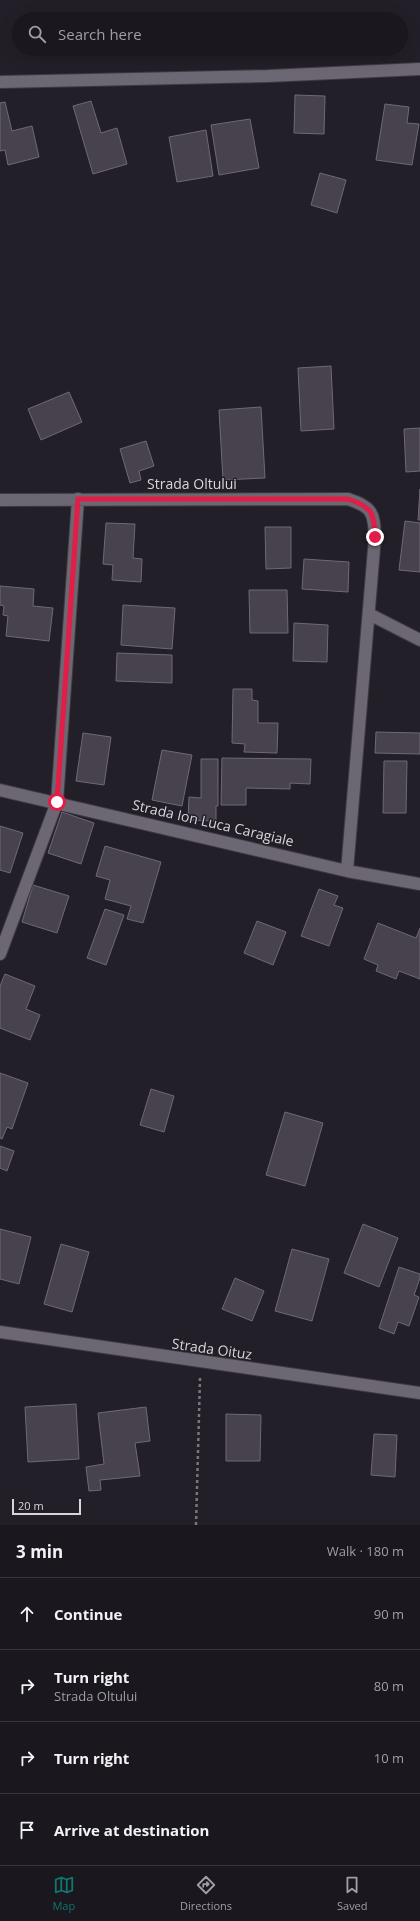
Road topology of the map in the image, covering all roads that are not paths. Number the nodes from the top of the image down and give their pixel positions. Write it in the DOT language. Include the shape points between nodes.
graph roads {
  1 [pos="420,69"];
  2 [pos="0,82"];
  3 [pos="78,499"];
  4 [pos="0,500"];
  5 [pos="370,614"];
  6 [pos="420,640"];
  7 [pos="0,790"];
  8 [pos="57,802"];
  9 [pos="347,871"];
  10 [pos="420,884"];
  11 [pos="0,954"];
  12 [pos="0,1332"];
  13 [pos="420,1393"];
  1 -- 2 [label="street" via="268,76"];
  3 -- 4 [label="street, Strada Oltului"];
  3 -- 5 [label="street, Strada Oltului" via="348,499 366,505 374,519"];
  3 -- 8 [label="street"];
  5 -- 6 [label="street"];
  5 -- 9 [label="street"];
  7 -- 8 [label="street, Strada Ion Luca Caragiale"];
  8 -- 9 [label="street, Strada Ion Luca Caragiale"];
  8 -- 11 [label="street"];
  9 -- 10 [label="street, Strada Ion Luca Caragiale"];
  12 -- 13 [label="street, Strada Oituz"];
}
